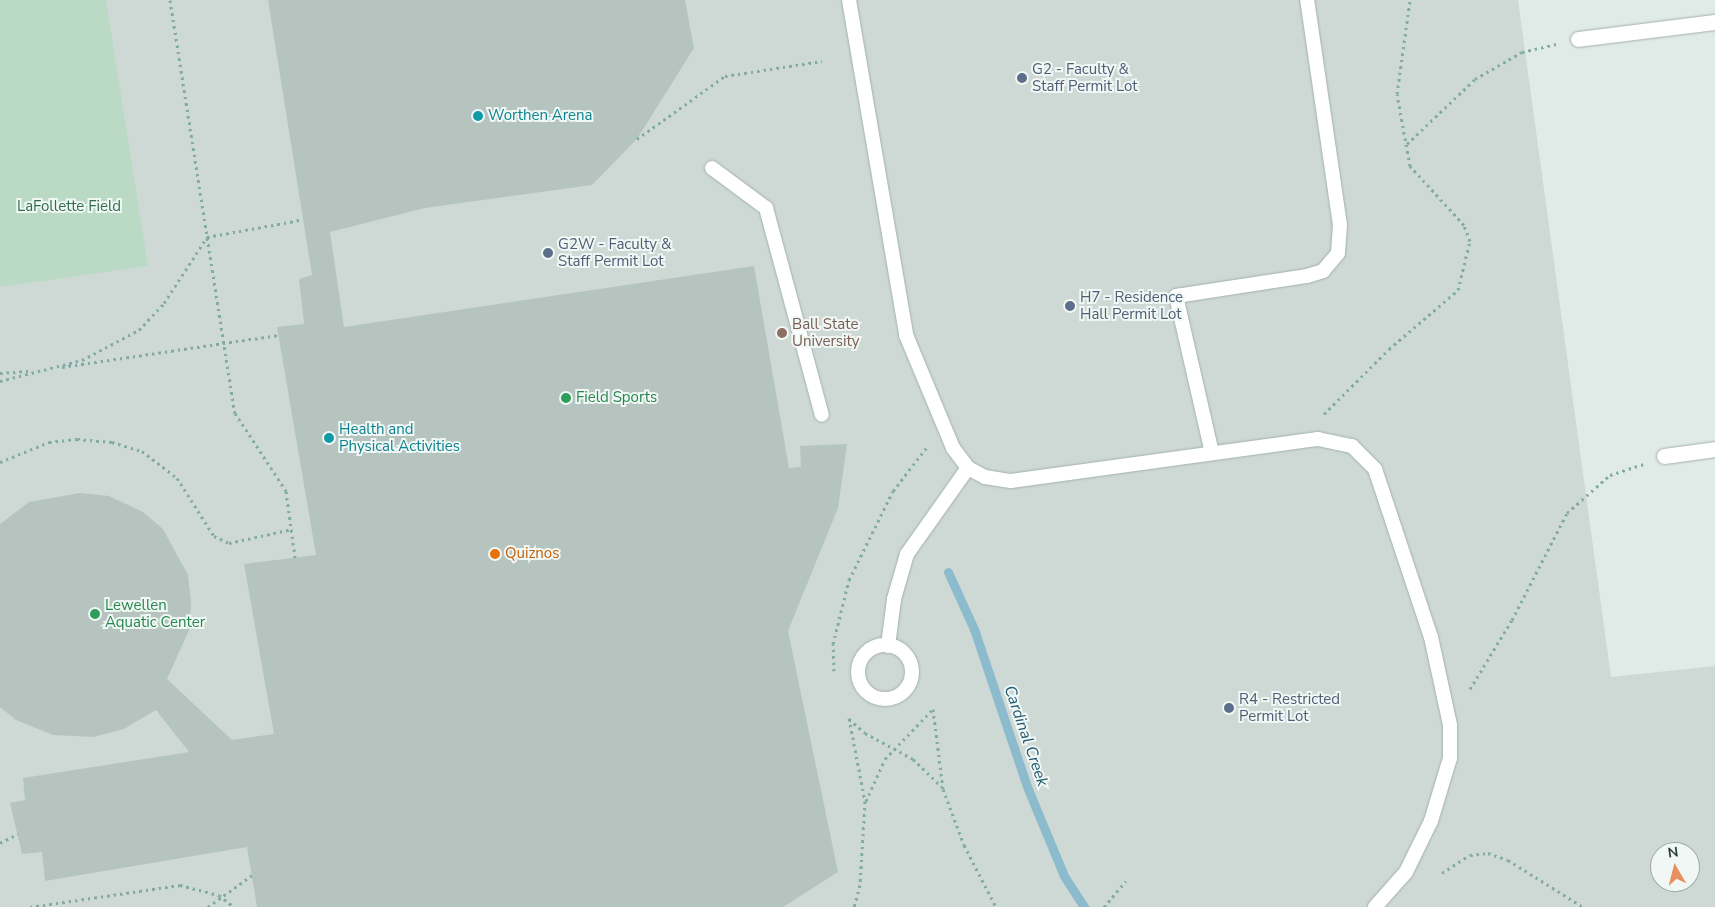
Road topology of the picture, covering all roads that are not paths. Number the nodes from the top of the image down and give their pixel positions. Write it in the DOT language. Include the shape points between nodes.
graph roads {
  1 [pos="849,0"];
  2 [pos="1307,0"];
  3 [pos="1715,22"];
  4 [pos="1578,39"];
  5 [pos="712,168"];
  6 [pos="822,415"];
  7 [pos="1715,449"];
  8 [pos="1212,453"];
  9 [pos="1664,456"];
  10 [pos="968,468"];
  11 [pos="888,646"];
  12 [pos="1375,907"];
  1 -- 10 [label="lane" via="906,335 953,448"];
  2 -- 8 [label="lane" via="1340,225 1338,253 1322,271 1306,276 1176,296"];
  3 -- 4 [label="street"];
  5 -- 6 [label="lane" via="766,208"];
  7 -- 9 [label="street"];
  8 -- 10 [label="lane" via="1011,481 984,477"];
  8 -- 12 [label="lane" via="1294,440 1339,441 1364,454 1384,484 1444,690 1450,758 1431,821 1406,872"];
  10 -- 11 [label="lane" via="908,554 894,599"];
}
